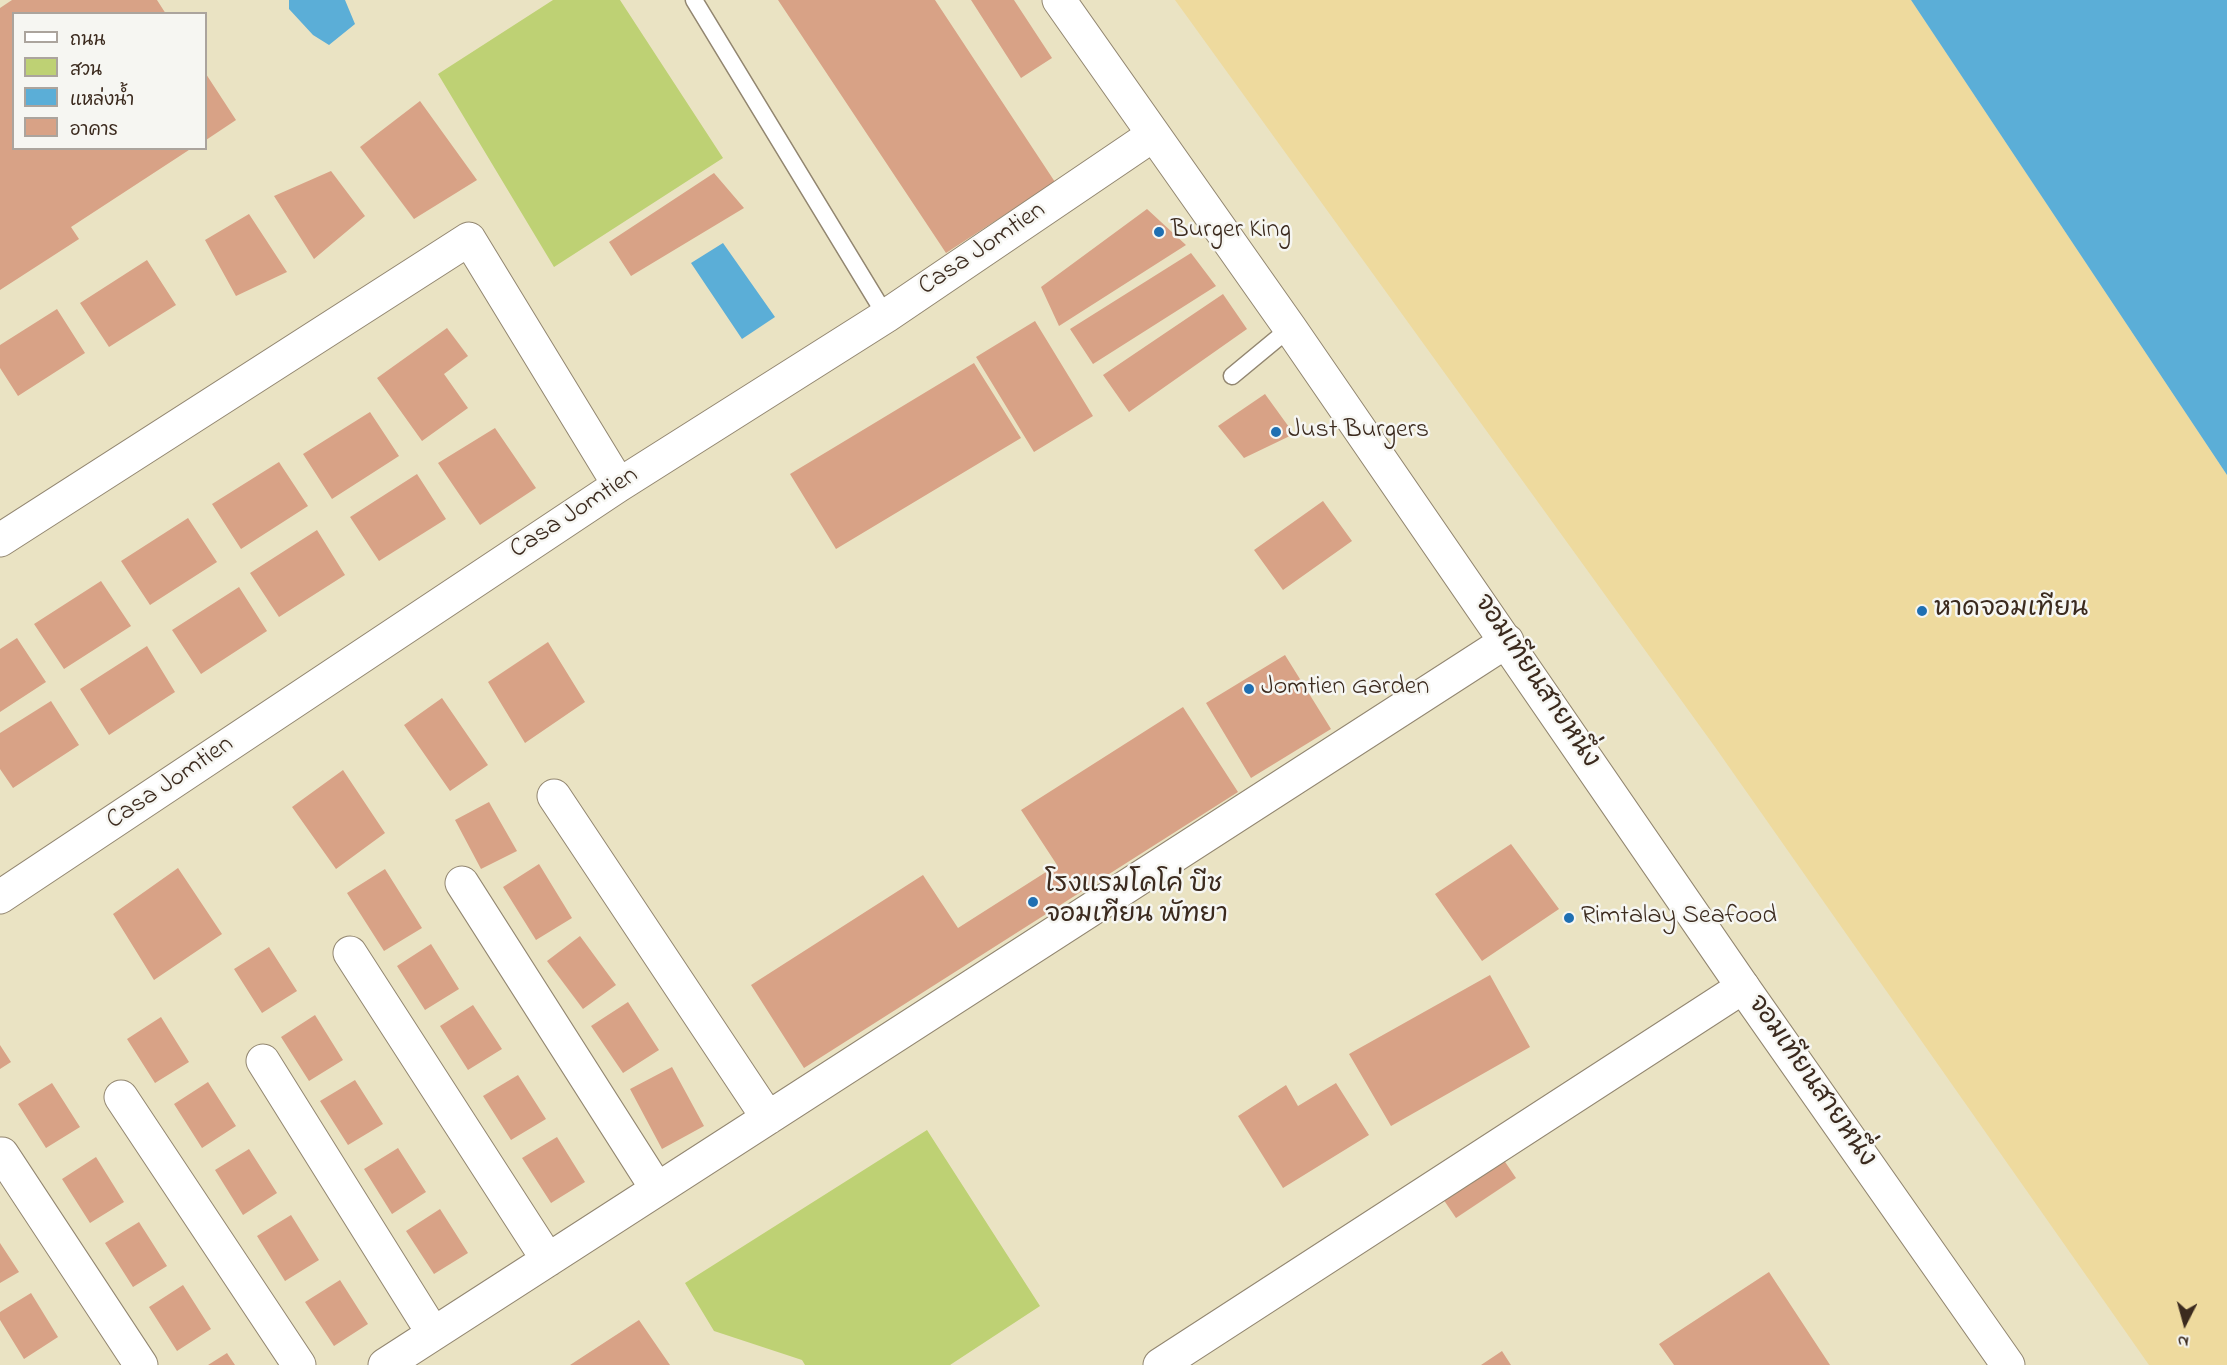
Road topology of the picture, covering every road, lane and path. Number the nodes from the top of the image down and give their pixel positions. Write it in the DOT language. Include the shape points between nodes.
graph roads {
  1 [pos="694,0"];
  2 [pos="1059,0"];
  3 [pos="1153,135"];
  4 [pos="886,316"];
  5 [pos="1290,328"];
  6 [pos="1232,376"];
  7 [pos="619,485"];
  8 [pos="0,540"];
  9 [pos="1507,640"];
  10 [pos="554,796"];
  11 [pos="462,883"];
  12 [pos="0,897"];
  13 [pos="350,953"];
  14 [pos="1743,987"];
  15 [pos="263,1061"];
  16 [pos="121,1097"];
  17 [pos="768,1118"];
  18 [pos="2,1154"];
  19 [pos="657,1189"];
  20 [pos="548,1260"];
  21 [pos="433,1333"];
  22 [pos="141,1365"];
  23 [pos="299,1365"];
  24 [pos="385,1365"];
  25 [pos="1160,1365"];
  26 [pos="2008,1365"];
  1 -- 4 [label="lane"];
  2 -- 3 [label="street, จอมเทียนสายหนึ่ง"];
  3 -- 4 [label="street, Casa Jomtien"];
  3 -- 5 [label="street, จอมเทียนสายหนึ่ง"];
  4 -- 7 [label="street, Casa Jomtien"];
  5 -- 6 [label="lane"];
  5 -- 9 [label="street, จอมเทียนสายหนึ่ง"];
  7 -- 8 [label="street" via="469,239"];
  7 -- 12 [label="street, Casa Jomtien"];
  9 -- 14 [label="street, จอมเทียนสายหนึ่ง"];
  9 -- 17 [label="street"];
  10 -- 17 [label="street"];
  11 -- 19 [label="street"];
  13 -- 20 [label="street"];
  14 -- 25 [label="street"];
  14 -- 26 [label="street, จอมเทียนสายหนึ่ง"];
  15 -- 21 [label="street"];
  16 -- 23 [label="street"];
  17 -- 19 [label="street"];
  18 -- 22 [label="street"];
  19 -- 20 [label="street"];
  20 -- 21 [label="street"];
  21 -- 24 [label="street"];
}
